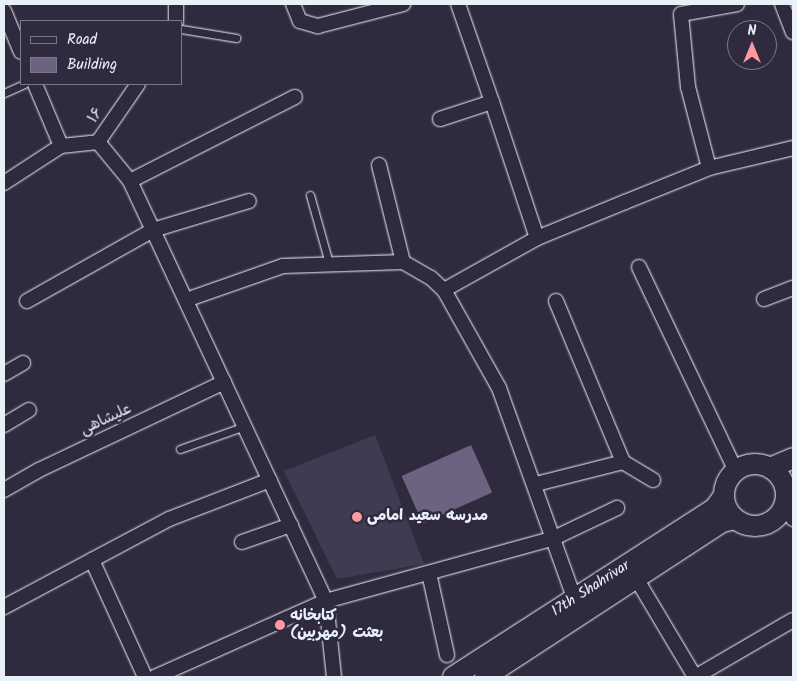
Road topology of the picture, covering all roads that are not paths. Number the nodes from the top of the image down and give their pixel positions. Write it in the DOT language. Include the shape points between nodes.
graph roads {
  1 [pos="176,4"];
  2 [pos="293,4"];
  3 [pos="403,4"];
  4 [pos="458,4"];
  5 [pos="737,4"];
  6 [pos="782,4"];
  7 [pos="4,11"];
  8 [pos="176,20"];
  9 [pos="182,30"];
  10 [pos="793,32"];
  11 [pos="236,38"];
  12 [pos="20,50"];
  13 [pos="22,85"];
  14 [pos="35,85"];
  15 [pos="137,85"];
  16 [pos="4,93"];
  17 [pos="295,97"];
  18 [pos="492,102"];
  19 [pos="440,119"];
  20 [pos="98,142"];
  21 [pos="61,146"];
  22 [pos="793,148"];
  23 [pos="379,165"];
  24 [pos="709,168"];
  25 [pos="130,181"];
  26 [pos="4,182"];
  27 [pos="310,195"];
  28 [pos="249,201"];
  29 [pos="152,230"];
  30 [pos="537,238"];
  31 [pos="403,262"];
  32 [pos="329,263"];
  33 [pos="639,267"];
  34 [pos="793,288"];
  35 [pos="444,290"];
  36 [pos="764,299"];
  37 [pos="186,300"];
  38 [pos="27,301"];
  39 [pos="556,301"];
  40 [pos="23,363"];
  41 [pos="4,374"];
  42 [pos="224,382"];
  43 [pos="29,410"];
  44 [pos="4,425"];
  45 [pos="245,426"];
  46 [pos="180,449"];
  47 [pos="793,458"];
  48 [pos="623,462"];
  49 [pos="770,468"];
  50 [pos="736,471"];
  51 [pos="270,480"];
  52 [pos="653,480"];
  53 [pos="536,484"];
  54 [pos="4,490"];
  55 [pos="724,495"];
  56 [pos="789,497"];
  57 [pos="617,508"];
  58 [pos="734,519"];
  59 [pos="291,525"];
  60 [pos="554,538"];
  61 [pos="242,542"];
  62 [pos="92,560"];
  63 [pos="429,572"];
  64 [pos="636,578"];
  65 [pos="575,600"];
  66 [pos="326,601"];
  67 [pos="5,604"];
  68 [pos="793,620"];
  69 [pos="448,655"];
  70 [pos="490,676"];
  71 [pos="145,677"];
  72 [pos="155,677"];
  73 [pos="334,677"];
  74 [pos="453,677"];
  1 -- 8 [label="street"];
  2 -- 3 [label="street" via="300,21 318,26"];
  4 -- 18 [label="street"];
  5 -- 24 [label="street" via="682,14 688,87"];
  6 -- 10 [label="street"];
  7 -- 12 [label="street"];
  9 -- 11 [label="lane"];
  13 -- 16 [label="lane"];
  14 -- 21 [label="street"];
  15 -- 20 [label="street, ۱۶"];
  17 -- 25 [label="street"];
  18 -- 19 [label="street"];
  18 -- 30 [label="street"];
  20 -- 21 [label="street"];
  20 -- 25 [label="street"];
  21 -- 26 [label="street"];
  22 -- 24 [label="street"];
  23 -- 31 [label="street"];
  24 -- 30 [label="street"];
  25 -- 29 [label="street"];
  27 -- 32 [label="lane"];
  28 -- 29 [label="street"];
  29 -- 37 [label="street"];
  29 -- 38 [label="street"];
  30 -- 35 [label="street"];
  31 -- 32 [label="street"];
  31 -- 35 [label="street" via="431,278"];
  32 -- 37 [label="street" via="284,266"];
  33 -- 50 [label="street"];
  34 -- 36 [label="street"];
  35 -- 53 [label="street" via="499,388"];
  37 -- 42 [label="street"];
  39 -- 48 [label="street"];
  40 -- 41 [label="street"];
  42 -- 45 [label="street"];
  42 -- 54 [label="street, علیشاهی" via="39,470"];
  43 -- 44 [label="street"];
  45 -- 46 [label="lane"];
  45 -- 51 [label="street"];
  47 -- 49 [label="main road"];
  48 -- 52 [label="street"];
  48 -- 53 [label="street"];
  49 -- 50 [label="main road" via="751,464"];
  49 -- 56 [label="main road" via="779,475"];
  50 -- 55 [label="main road" via="727,482"];
  51 -- 59 [label="street"];
  51 -- 62 [label="street" via="170,518"];
  53 -- 60 [label="street"];
  55 -- 58 [label="main road"];
  55 -- 65 [label="main road, 17th Shahrivar" via="714,508"];
  56 -- 58 [label="main road" via="777,517 764,525 754,526"];
  57 -- 60 [label="street"];
  58 -- 64 [label="main road, 17th Shahrivar" via="722,522"];
  59 -- 61 [label="street"];
  59 -- 66 [label="street"];
  60 -- 63 [label="street"];
  60 -- 65 [label="street"];
  62 -- 67 [label="street"];
  62 -- 71 [label="street"];
  63 -- 66 [label="street"];
  63 -- 69 [label="street"];
  64 -- 68 [label="street" via="694,677"];
  64 -- 70 [label="main road, 17th Shahrivar"];
  65 -- 74 [label="main road, 17th Shahrivar"];
  66 -- 72 [label="street"];
  66 -- 73 [label="street"];
}
